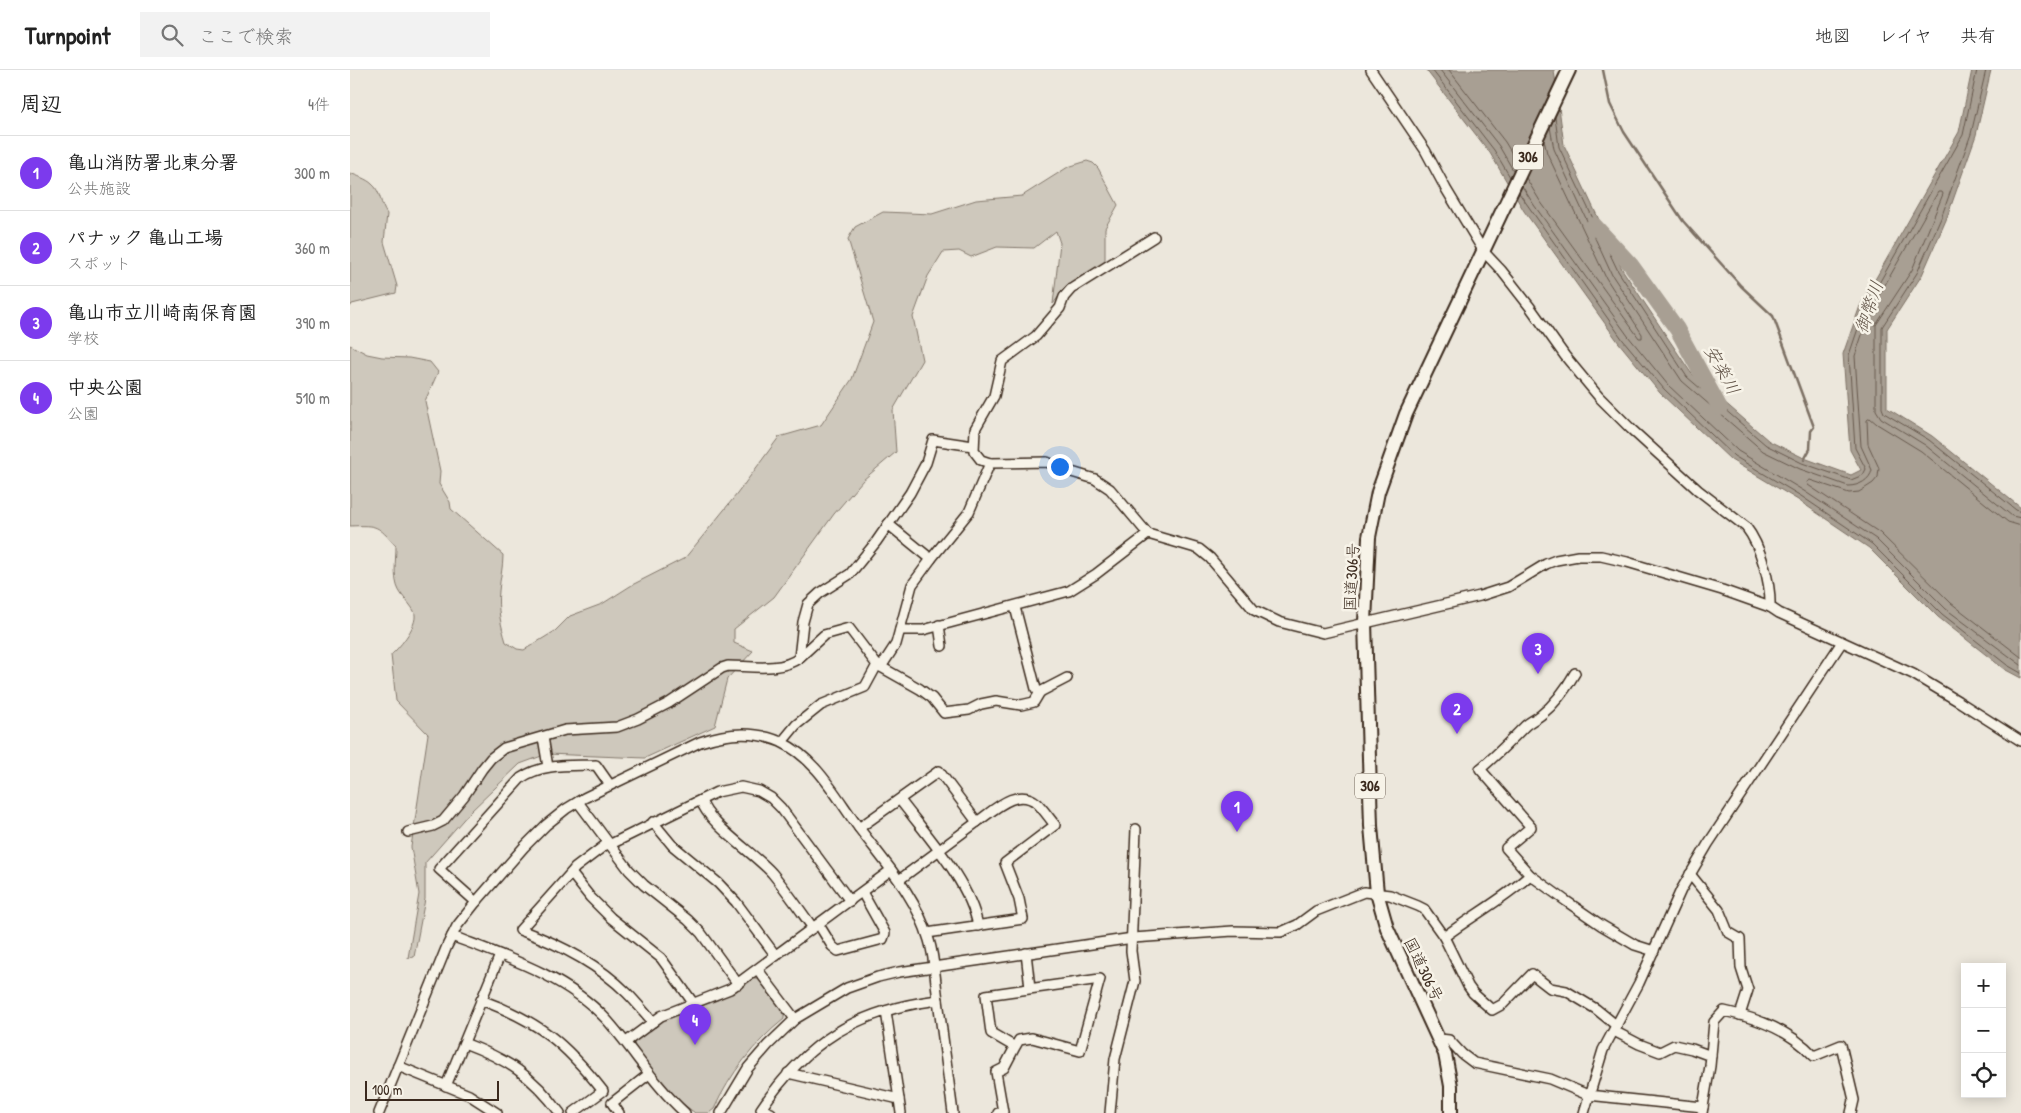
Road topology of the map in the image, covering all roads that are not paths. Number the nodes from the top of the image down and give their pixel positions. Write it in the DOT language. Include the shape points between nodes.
graph roads {
  1 [pos="1372,70"];
  2 [pos="1569,70"];
  3 [pos="1154,237"];
  4 [pos="1486,248"];
  5 [pos="974,446"];
  6 [pos="990,463"];
  7 [pos="888,524"];
  8 [pos="1148,534"];
  9 [pos="931,558"];
  10 [pos="1015,607"];
  11 [pos="1770,607"];
  12 [pos="1365,622"];
  13 [pos="939,625"];
  14 [pos="900,630"];
  15 [pos="1842,642"];
  16 [pos="942,646"];
  17 [pos="799,658"];
  18 [pos="879,666"];
  19 [pos="1575,673"];
  20 [pos="1067,678"];
  21 [pos="1040,692"];
  22 [pos="543,737"];
  23 [pos="782,742"];
  24 [pos="2021,742"];
  25 [pos="548,766"];
  26 [pos="610,786"];
  27 [pos="701,800"];
  28 [pos="900,800"];
  29 [pos="578,802"];
  30 [pos="653,822"];
  31 [pos="977,822"];
  32 [pos="860,828"];
  33 [pos="1136,830"];
  34 [pos="408,832"];
  35 [pos="608,844"];
  36 [pos="939,852"];
  37 [pos="892,870"];
  38 [pos="571,873"];
  39 [pos="1690,874"];
  40 [pos="1530,875"];
  41 [pos="899,880"];
  42 [pos="862,892"];
  43 [pos="1377,893"];
  44 [pos="850,901"];
  45 [pos="476,902"];
  46 [pos="816,926"];
  47 [pos="978,926"];
  48 [pos="927,933"];
  49 [pos="452,936"];
  50 [pos="1444,937"];
  51 [pos="1133,938"];
  52 [pos="1654,951"];
  53 [pos="1026,954"];
  54 [pos="500,955"];
  55 [pos="776,956"];
  56 [pos="934,967"];
  57 [pos="758,970"];
  58 [pos="738,984"];
  59 [pos="1030,988"];
  60 [pos="481,1000"];
  61 [pos="938,1000"];
  62 [pos="694,1004"];
  63 [pos="886,1011"];
  64 [pos="1740,1015"];
  65 [pos="796,1019"];
  66 [pos="653,1022"];
  67 [pos="1616,1028"];
  68 [pos="1440,1039"];
  69 [pos="626,1042"];
  70 [pos="464,1043"];
  71 [pos="1016,1046"];
  72 [pos="1711,1056"];
  73 [pos="398,1066"];
  74 [pos="788,1073"];
  75 [pos="649,1074"];
  76 [pos="446,1086"];
  77 [pos="1588,1095"];
  78 [pos="899,1099"];
  79 [pos="1702,1110"];
  80 [pos="381,1113"];
  81 [pos="498,1113"];
  82 [pos="560,1113"];
  83 [pos="573,1113"];
  84 [pos="619,1113"];
  85 [pos="685,1113"];
  86 [pos="721,1113"];
  87 [pos="771,1113"];
  88 [pos="901,1113"];
  89 [pos="953,1113"];
  90 [pos="998,1113"];
  91 [pos="1110,1113"];
  92 [pos="1451,1113"];
  93 [pos="1584,1113"];
  94 [pos="1851,1113"];
  1 -- 4 [label="street"];
  2 -- 4 [label="highway, 国道306号 / 306"];
  3 -- 5 [label="street" via="1071,289 1060,308 1036,336 1002,361 994,396 975,429"];
  4 -- 11 [label="street" via="1598,397 1666,462 1746,527 1762,563"];
  4 -- 12 [label="highway, 国道306号 / 306" via="1406,414 1378,492 1369,537"];
  5 -- 6 [label="street" via="980,460"];
  5 -- 7 [label="street" via="933,440 921,473"];
  6 -- 8 [label="street" via="1047,462 1094,479 1110,489"];
  6 -- 9 [label="street" via="969,512"];
  7 -- 9 [label="street"];
  7 -- 17 [label="street" via="850,574 808,604"];
  8 -- 10 [label="street" via="1069,591"];
  8 -- 12 [label="street" via="1199,549 1254,610 1279,622 1323,633"];
  9 -- 14 [label="street" via="912,584"];
  10 -- 13 [label="street"];
  10 -- 21 [label="street" via="1036,689"];
  11 -- 12 [label="street" via="1627,562 1601,556 1578,556 1546,564 1508,587 1480,596"];
  11 -- 15 [label="street"];
  12 -- 43 [label="highway, 国道306号 / 306" via="1371,826"];
  13 -- 14 [label="street" via="923,630"];
  13 -- 16 [label="street"];
  14 -- 18 [label="street" via="896,644"];
  15 -- 24 [label="street" via="1924,680"];
  15 -- 39 [label="street"];
  17 -- 18 [label="street" via="824,635 849,628"];
  17 -- 22 [label="street" via="779,667 728,666 638,719 617,727 565,730"];
  18 -- 21 [label="street" via="920,689 944,713 969,710 996,700 1025,705 1034,702"];
  18 -- 23 [label="street" via="865,687 821,705 796,725"];
  19 -- 40 [label="street" via="1554,702 1480,769 1531,827 1506,848"];
  20 -- 21 [label="street"];
  22 -- 25 [label="street"];
  22 -- 34 [label="street" via="504,748 491,758 443,821"];
  23 -- 26 [label="street" via="747,734 716,737"];
  23 -- 32 [label="street" via="814,766"];
  25 -- 26 [label="street" via="596,765"];
  25 -- 45 [label="street" via="529,773 514,785 439,869"];
  26 -- 29 [label="street"];
  27 -- 30 [label="street"];
  27 -- 44 [label="street" via="735,787 765,793 781,808"];
  27 -- 46 [label="street" via="710,818 771,873"];
  28 -- 31 [label="street" via="939,771"];
  28 -- 32 [label="street"];
  28 -- 36 [label="street"];
  29 -- 35 [label="street"];
  29 -- 45 [label="street" via="546,825"];
  30 -- 35 [label="street"];
  30 -- 55 [label="street" via="681,854 736,902"];
  31 -- 36 [label="street"];
  31 -- 47 [label="street" via="1006,801 1021,798 1038,804 1055,825 1005,863 1019,899 1022,919"];
  32 -- 37 [label="street"];
  33 -- 51 [label="street"];
  35 -- 38 [label="street"];
  35 -- 58 [label="street" via="644,885 673,906 701,933"];
  36 -- 41 [label="street"];
  36 -- 47 [label="street" via="966,892"];
  37 -- 41 [label="street"];
  37 -- 42 [label="street"];
  38 -- 62 [label="street" via="611,918 661,958"];
  38 -- 66 [label="street" via="520,930 569,950 590,964 627,992"];
  39 -- 52 [label="street"];
  39 -- 64 [label="street" via="1719,910 1728,932 1740,939 1742,968 1748,990"];
  40 -- 50 [label="street"];
  40 -- 52 [label="street" via="1601,925 1635,945"];
  41 -- 48 [label="street"];
  42 -- 44 [label="street"];
  42 -- 46 [label="street" via="884,933 883,938 838,951"];
  43 -- 50 [label="street" via="1424,909"];
  43 -- 51 [label="street" via="1353,895 1316,911 1281,932 1233,931"];
  43 -- 68 [label="highway, 国道306号 / 306" via="1390,935"];
  44 -- 46 [label="street"];
  45 -- 49 [label="street"];
  46 -- 55 [label="street"];
  47 -- 48 [label="street"];
  48 -- 56 [label="street"];
  49 -- 54 [label="street"];
  49 -- 73 [label="street"];
  50 -- 67 [label="street" via="1468,986 1492,1010 1503,1004 1532,974 1550,988 1566,991 1596,1009"];
  51 -- 53 [label="street"];
  51 -- 91 [label="street" via="1134,984 1114,1059"];
  52 -- 67 [label="street"];
  53 -- 56 [label="street"];
  53 -- 59 [label="street"];
  54 -- 60 [label="street"];
  54 -- 69 [label="street" via="564,986 605,1018"];
  55 -- 57 [label="street"];
  56 -- 61 [label="street"];
  56 -- 65 [label="street" via="862,982 830,997"];
  57 -- 58 [label="street"];
  57 -- 65 [label="street"];
  58 -- 62 [label="street"];
  59 -- 71 [label="street" via="986,994 991,1034"];
  59 -- 71 [label="street" via="1100,979 1080,1051 1032,1038 1019,1040"];
  60 -- 70 [label="street"];
  60 -- 83 [label="street" via="542,1028 580,1062 603,1091"];
  61 -- 63 [label="street"];
  61 -- 89 [label="street"];
  62 -- 66 [label="street"];
  63 -- 74 [label="street" via="865,1017 824,1040"];
  63 -- 78 [label="street"];
  64 -- 72 [label="street" via="1724,1011 1714,1022"];
  64 -- 94 [label="street" via="1767,1024 1802,1043 1814,1056 1841,1045 1854,1100"];
  65 -- 86 [label="street" via="758,1056"];
  66 -- 69 [label="street"];
  67 -- 72 [label="street" via="1639,1044 1660,1052 1674,1045"];
  67 -- 77 [label="street" via="1603,1050"];
  68 -- 77 [label="street" via="1449,1040 1474,1063 1550,1079"];
  68 -- 92 [label="highway, 国道306号 / 306" via="1451,1086"];
  69 -- 75 [label="street"];
  70 -- 76 [label="street"];
  70 -- 82 [label="street" via="522,1072 548,1096"];
  71 -- 90 [label="street" via="1004,1068 996,1072 1003,1112"];
  72 -- 79 [label="street"];
  73 -- 76 [label="street"];
  73 -- 80 [label="street"];
  74 -- 78 [label="street"];
  74 -- 87 [label="street" via="761,1109"];
  75 -- 84 [label="street" via="612,1103"];
  75 -- 85 [label="street"];
  76 -- 81 [label="street"];
  77 -- 79 [label="street"];
  77 -- 93 [label="street"];
  78 -- 88 [label="street"];
}
